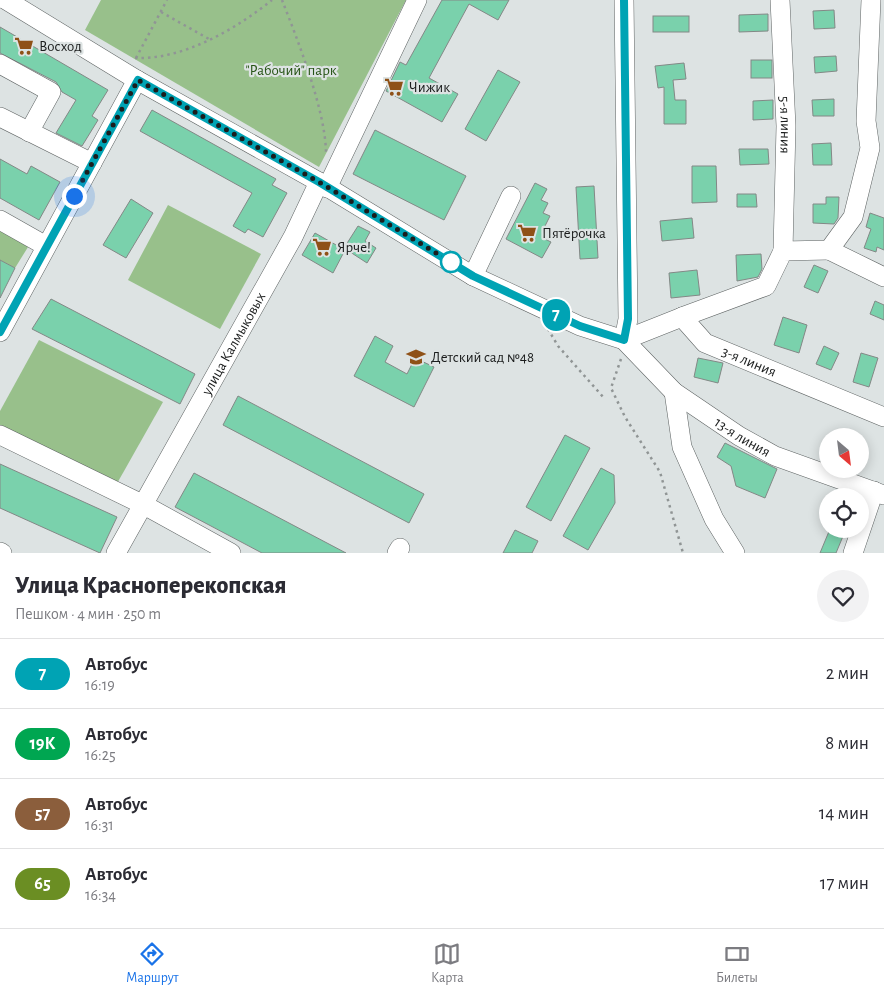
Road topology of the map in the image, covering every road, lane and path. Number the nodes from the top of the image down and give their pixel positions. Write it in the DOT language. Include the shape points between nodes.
graph roads {
  1 [pos="6,0"];
  2 [pos="167,0"];
  3 [pos="272,0"];
  4 [pos="282,0"];
  5 [pos="417,0"];
  6 [pos="624,0"];
  7 [pos="780,0"];
  8 [pos="871,0"];
  9 [pos="160,12"];
  10 [pos="209,39"];
  11 [pos="135,58"];
  12 [pos="0,64"];
  13 [pos="138,80"];
  14 [pos="0,117"];
  15 [pos="866,121"];
  16 [pos="884,128"];
  17 [pos="29,132"];
  18 [pos="92,162"];
  19 [pos="323,185"];
  20 [pos="511,196"];
  21 [pos="0,220"];
  22 [pos="46,246"];
  23 [pos="829,250"];
  24 [pos="783,251"];
  25 [pos="473,276"];
  26 [pos="884,277"];
  27 [pos="682,317"];
  28 [pos="548,329"];
  29 [pos="0,332"];
  30 [pos="624,340"];
  31 [pos="674,392"];
  32 [pos="604,398"];
  33 [pos="884,418"];
  34 [pos="0,435"];
  35 [pos="879,493"];
  36 [pos="144,505"];
  37 [pos="116,553"];
  38 [pos="231,553"];
  39 [pos="683,553"];
  40 [pos="735,553"];
  41 [pos="853,553"];
  1 -- 13 [label="street"];
  2 -- 9 [label="path"];
  3 -- 10 [label="path" via="225,33"];
  4 -- 19 [label="path" via="297,37 326,134"];
  5 -- 19 [label="street, улица Калмыковых"];
  6 -- 30 [label="street" via="628,319"];
  7 -- 24 [label="street, 5-я линия" via="786,126"];
  8 -- 15 [label="street"];
  9 -- 10 [label="path"];
  9 -- 11 [label="path"];
  10 -- 11 [label="path" via="170,55"];
  11 -- 13 [label="path"];
  12 -- 17 [label="street" via="51,92"];
  13 -- 18 [label="street"];
  13 -- 19 [label="street"];
  14 -- 17 [label="street"];
  15 -- 16 [label="street"];
  15 -- 23 [label="street" via="870,148 854,217"];
  17 -- 18 [label="street"];
  18 -- 22 [label="street"];
  19 -- 25 [label="street"];
  19 -- 36 [label="street, улица Калмыковых"];
  20 -- 25 [label="street"];
  21 -- 22 [label="street"];
  22 -- 29 [label="street"];
  23 -- 24 [label="street"];
  23 -- 26 [label="street"];
  24 -- 27 [label="street" via="766,286"];
  25 -- 30 [label="street" via="580,326"];
  27 -- 30 [label="street"];
  27 -- 33 [label="street, 3-я линия" via="705,343"];
  28 -- 32 [label="path" via="558,346"];
  30 -- 31 [label="street, 13-я линия"];
  30 -- 39 [label="path" via="618,370 610,388 660,472"];
  31 -- 35 [label="street, 13-я линия" via="775,456"];
  31 -- 40 [label="street" via="682,447 714,519"];
  34 -- 36 [label="street"];
  35 -- 41 [label="street"];
  36 -- 37 [label="street, улица Калмыковых"];
  36 -- 38 [label="street"];
}
